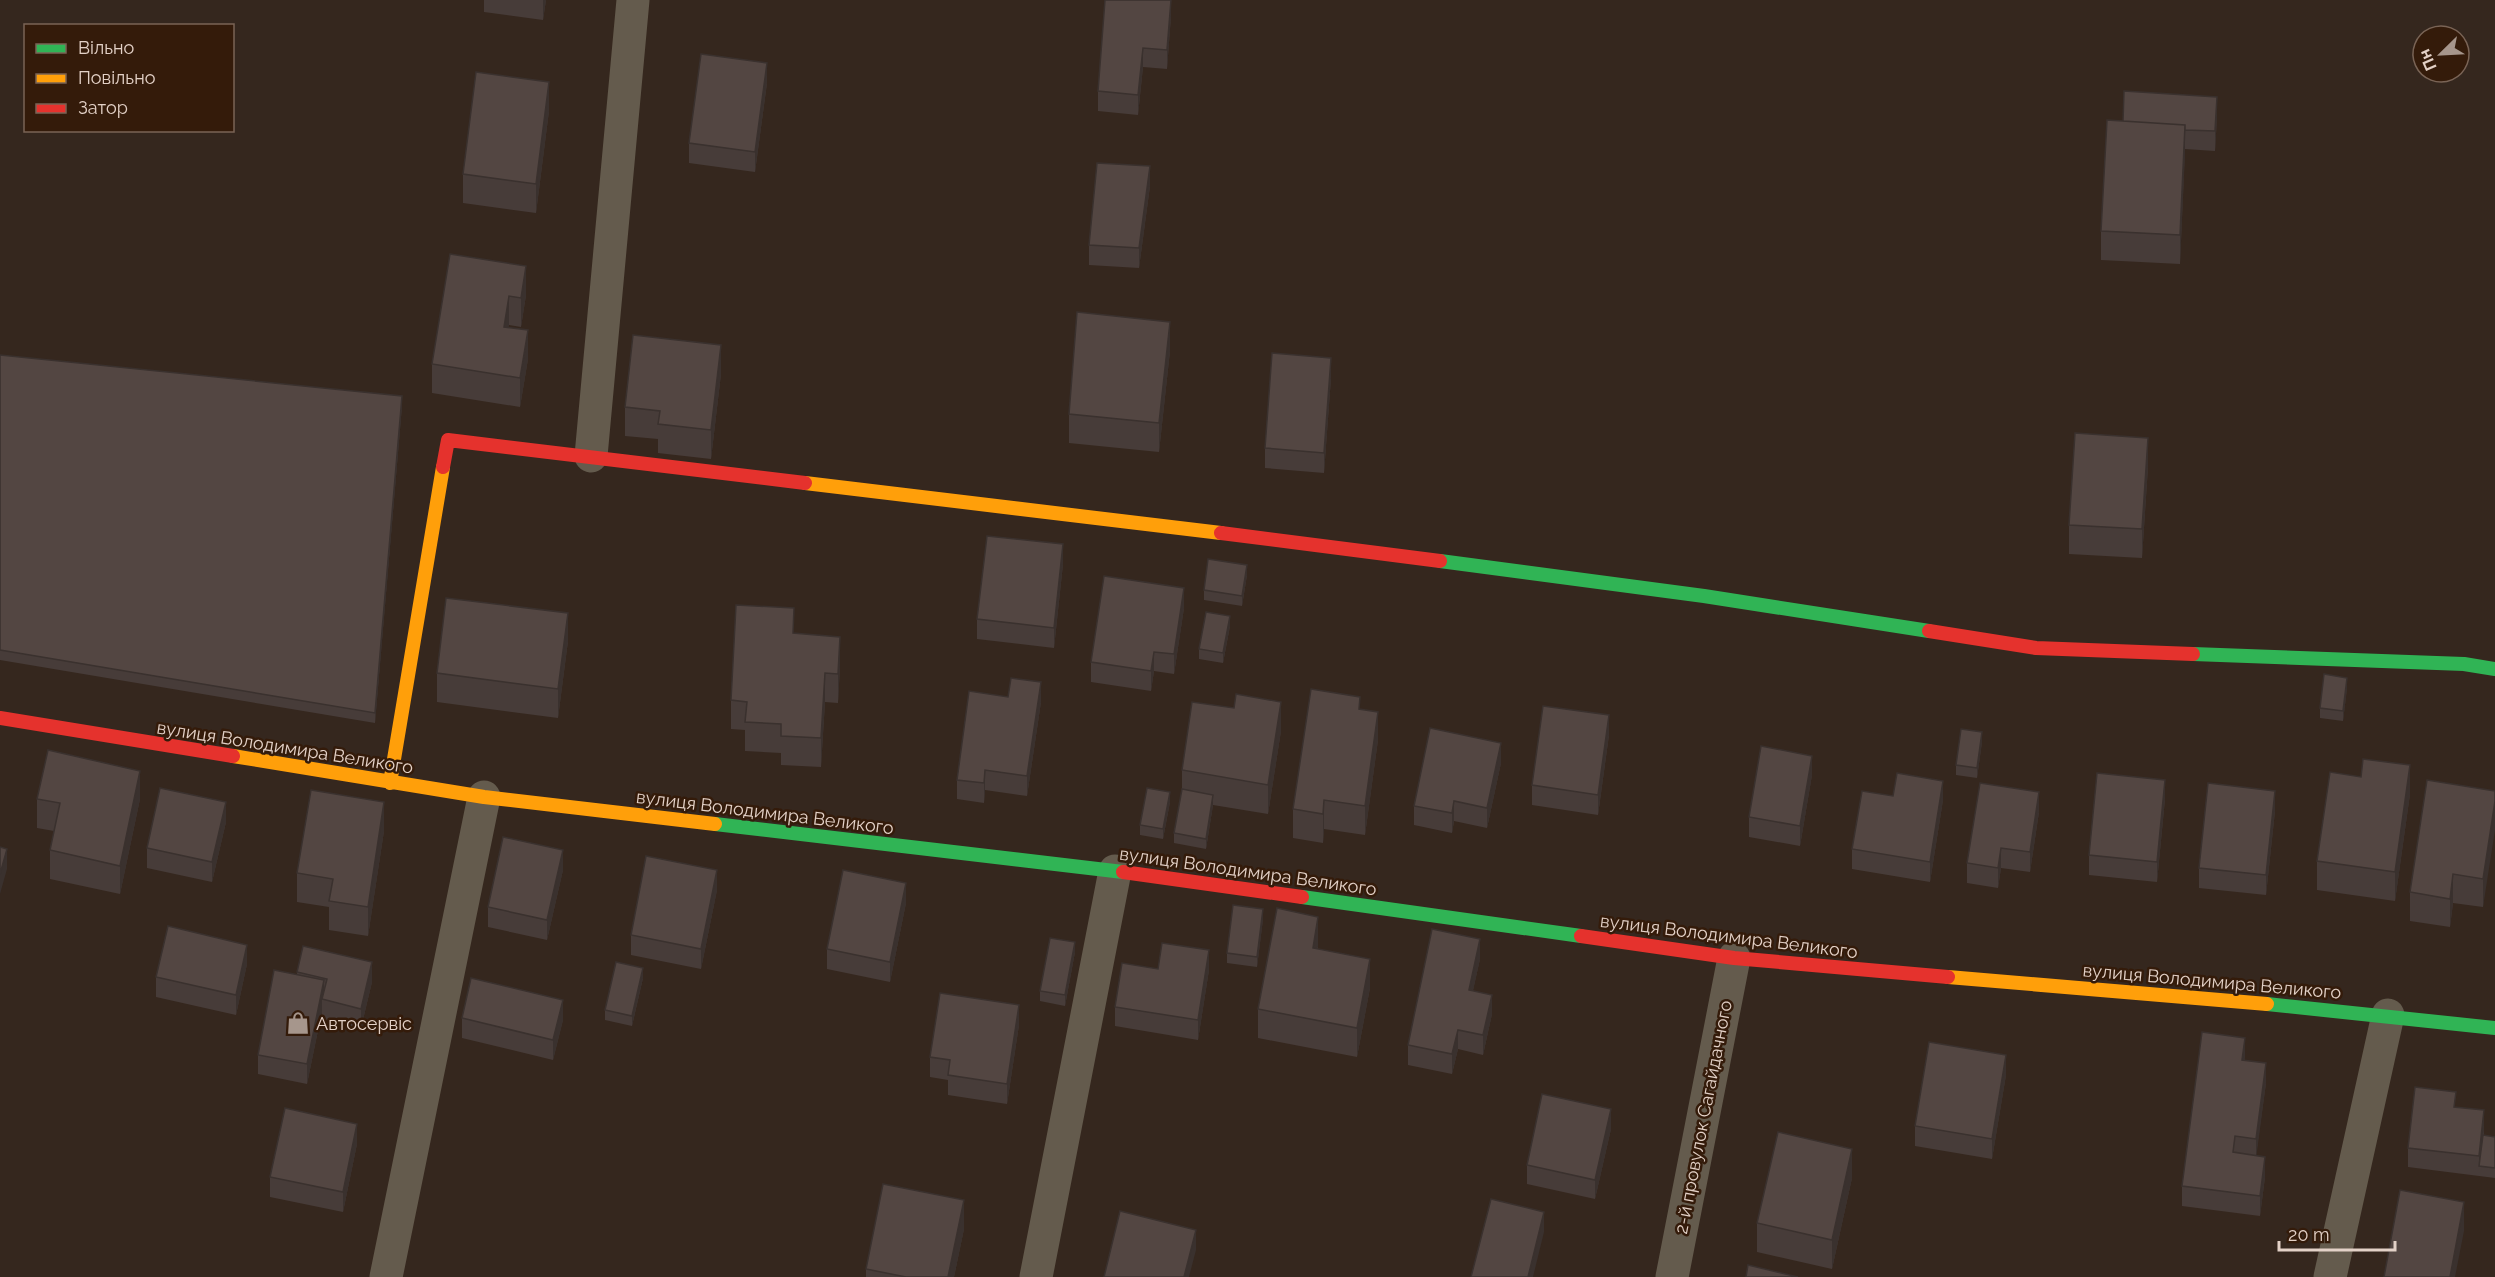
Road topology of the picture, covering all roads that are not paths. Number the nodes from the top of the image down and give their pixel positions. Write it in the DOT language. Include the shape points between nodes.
graph roads {
  1 [pos="633,0"];
  2 [pos="591,456"];
  3 [pos="2495,669"];
  4 [pos="0,718"];
  5 [pos="390,783"];
  6 [pos="484,797"];
  7 [pos="1115,871"];
  8 [pos="1734,958"];
  9 [pos="2388,1015"];
  10 [pos="2495,1028"];
  11 [pos="386,1277"];
  12 [pos="1035,1277"];
  13 [pos="1672,1277"];
  14 [pos="2331,1277"];
  1 -- 2 [label="street"];
  2 -- 3 [label="street" via="1692,594 2036,648 2464,664"];
  2 -- 5 [label="street" via="448,440"];
  4 -- 5 [label="street, вулиця Володимира Великого"];
  5 -- 6 [label="street, вулиця Володимира Великого"];
  6 -- 7 [label="street, вулиця Володимира Великого"];
  6 -- 11 [label="street"];
  7 -- 8 [label="street, вулиця Володимира Великого"];
  7 -- 12 [label="street"];
  8 -- 9 [label="street, вулиця Володимира Великого"];
  8 -- 13 [label="street, 2-й провулок Сагайдачного"];
  9 -- 10 [label="street, вулиця Володимира Великого"];
  9 -- 14 [label="street"];
}
